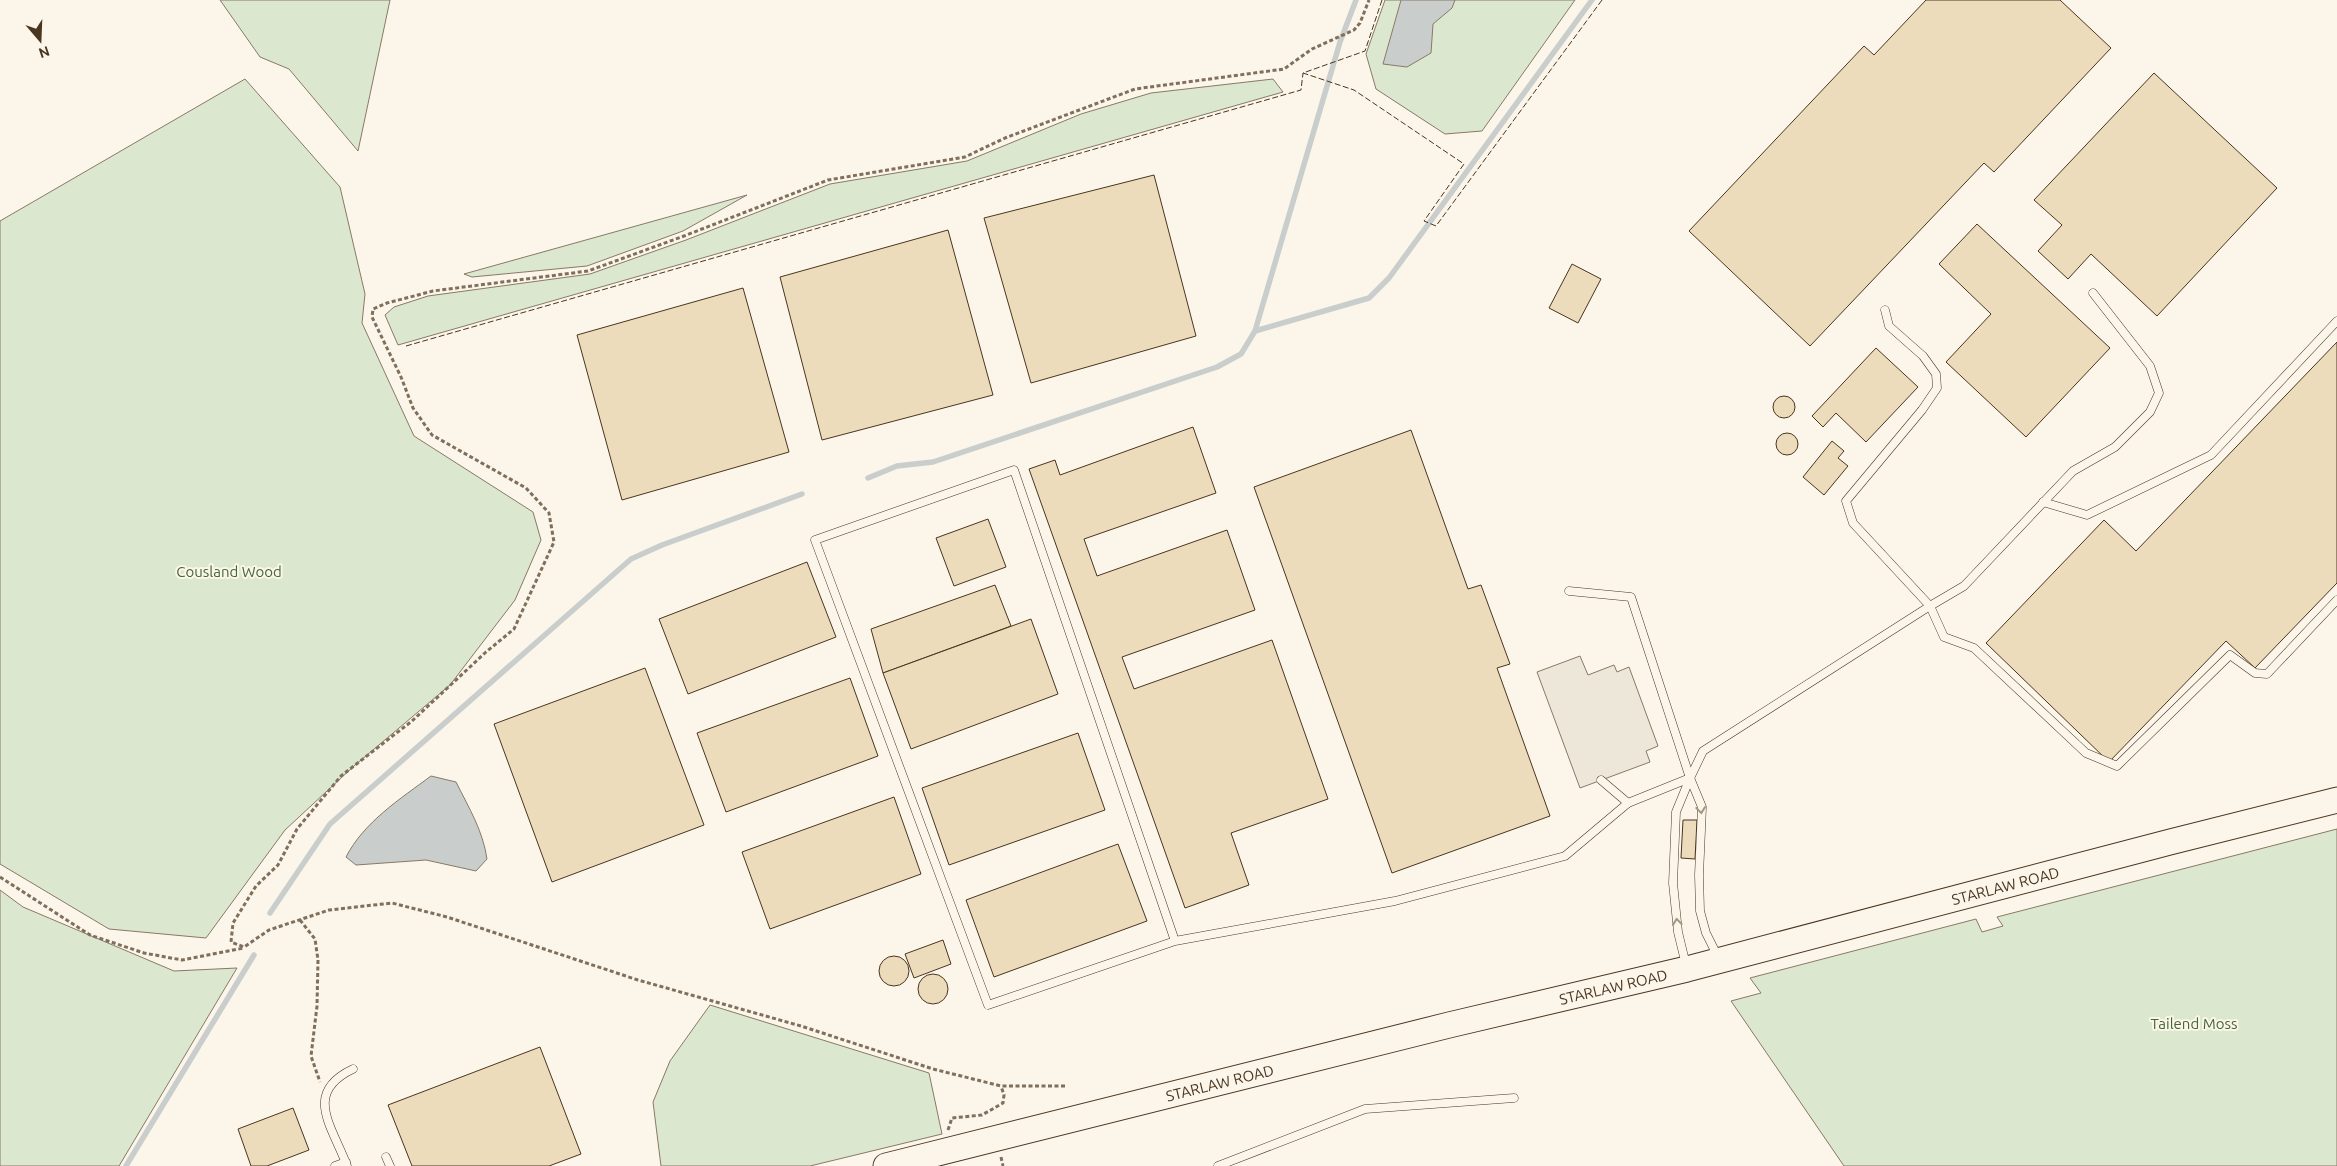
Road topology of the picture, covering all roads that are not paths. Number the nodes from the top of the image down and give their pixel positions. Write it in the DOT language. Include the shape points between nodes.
graph roads {
  1 [pos="2093,293"];
  2 [pos="1885,310"];
  3 [pos="2337,321"];
  4 [pos="2043,502"];
  5 [pos="1568,591"];
  6 [pos="2337,600"];
  7 [pos="1930,606"];
  8 [pos="1690,778"];
  9 [pos="1601,780"];
  10 [pos="2337,800"];
  11 [pos="1628,803"];
  12 [pos="1175,942"];
  13 [pos="1720,961"];
  14 [pos="1687,969"];
  15 [pos="353,1069"];
  16 [pos="1514,1098"];
  17 [pos="386,1158"];
  18 [pos="346,1164"];
  19 [pos="335,1166"];
  20 [pos="390,1166"];
  21 [pos="886,1166"];
  22 [pos="1218,1166"];
  1 -- 4 [label="lane" via="2150,366 2158,394 2150,412 2115,447 2072,471"];
  2 -- 7 [label="lane" via="1889,326 1923,356 1936,374 1937,388 1846,501 1853,524"];
  3 -- 4 [label="lane" via="2211,455 2087,515"];
  4 -- 7 [label="lane" via="1964,586"];
  5 -- 8 [label="lane" via="1632,597"];
  6 -- 7 [label="lane" via="2267,674 2254,673 2230,655 2117,766 2086,753 1974,648 1944,637"];
  7 -- 8 [label="lane" via="1703,751"];
  8 -- 11 [label="lane"];
  8 -- 13 [label="lane, one-way" via="1702,807 1700,911 1706,933"];
  14 -- 8 [label="lane, one-way" via="1678,932 1673,883 1676,812"];
  9 -- 11 [label="lane"];
  10 -- 13 [label="main road, STARLAW ROAD"];
  11 -- 12 [label="lane" via="1565,856 1396,901"];
  12 -- 12 [label="lane" via="988,1005 815,540 1014,470"];
  13 -- 14 [label="main road, STARLAW ROAD"];
  14 -- 21 [label="main road, STARLAW ROAD" via="1448,1025"];
  15 -- 18 [label="lane" via="336,1077 325,1092 325,1111"];
  16 -- 22 [label="lane" via="1364,1109"];
  17 -- 20 [label="lane"];
  18 -- 19 [label="lane"];
}
